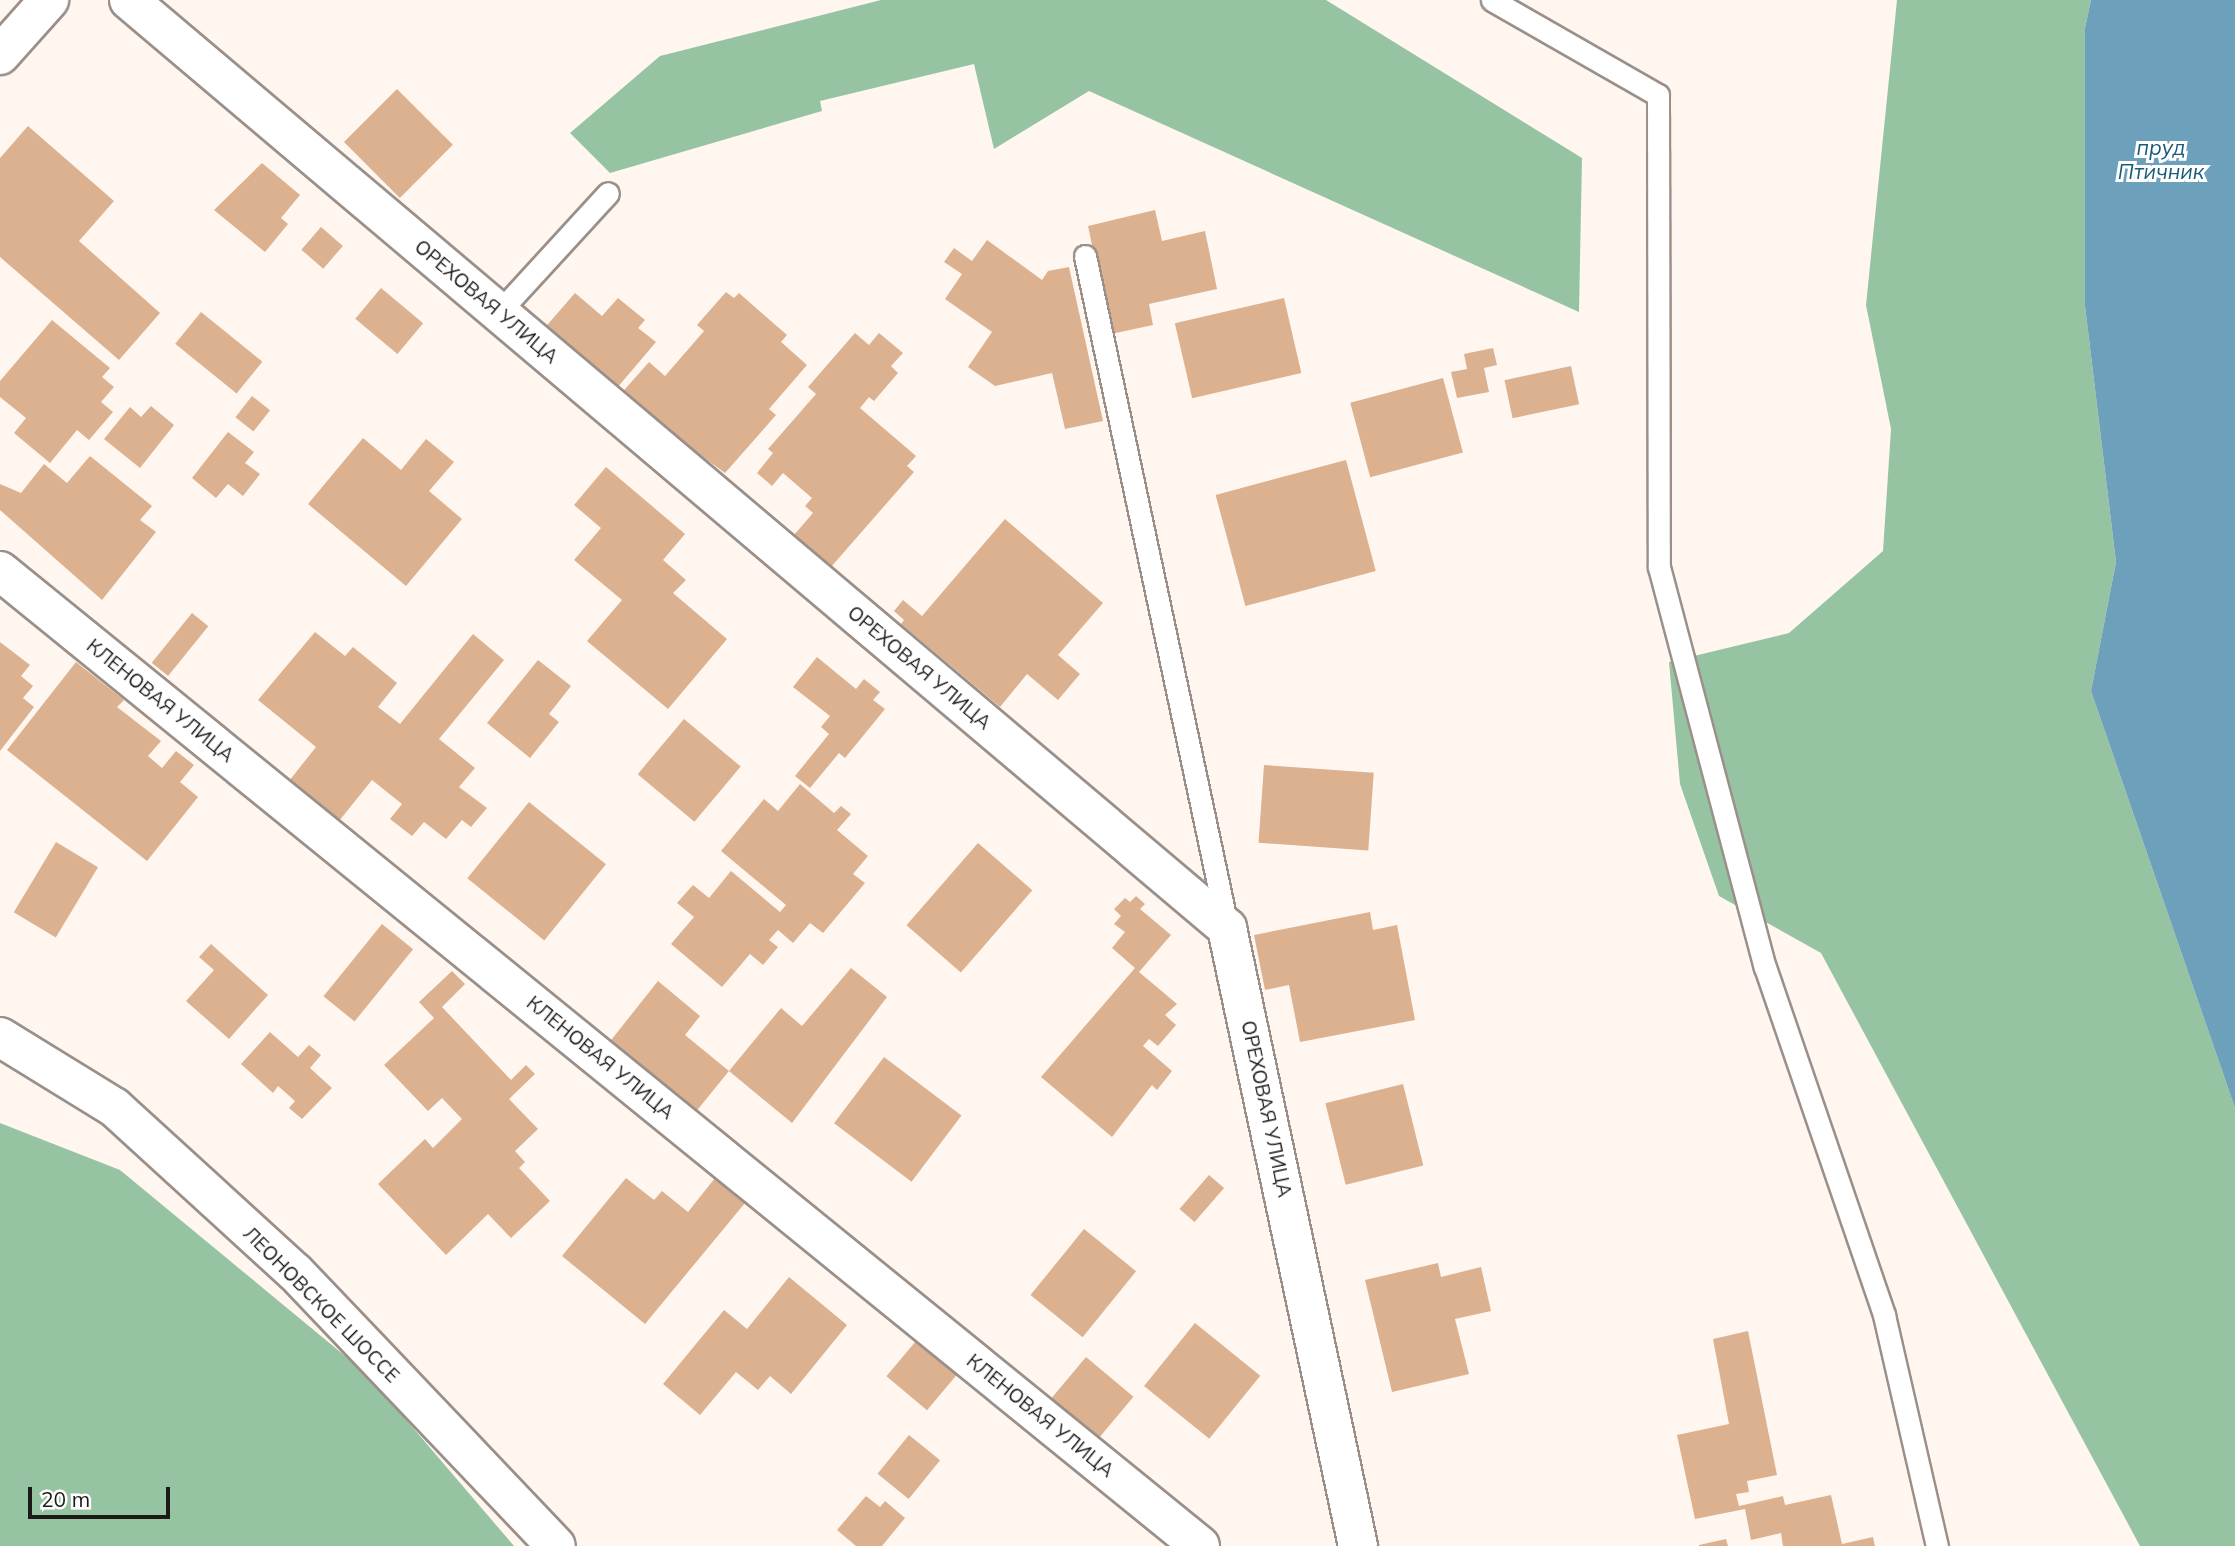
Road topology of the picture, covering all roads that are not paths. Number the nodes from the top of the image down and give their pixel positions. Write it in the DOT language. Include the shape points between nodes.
graph roads {
  1 [pos="49,0"];
  2 [pos="129,0"];
  3 [pos="1492,0"];
  4 [pos="0,55"];
  5 [pos="608,193"];
  6 [pos="1085,256"];
  7 [pos="499,312"];
  8 [pos="0,571"];
  9 [pos="1227,928"];
  10 [pos="0,1037"];
  11 [pos="556,1546"];
  12 [pos="1200,1546"];
  13 [pos="1359,1546"];
  14 [pos="1937,1546"];
  1 -- 4 [label="street"];
  2 -- 7 [label="street, ОРЕХОВАЯ УЛИЦА"];
  3 -- 14 [label="lane" via="1658,95 1659,566 1765,967 1884,1315"];
  5 -- 7 [label="lane"];
  6 -- 9 [label="lane"];
  7 -- 9 [label="street, ОРЕХОВАЯ УЛИЦА"];
  8 -- 12 [label="street, КЛЕНОВАЯ УЛИЦА"];
  9 -- 13 [label="street, ОРЕХОВАЯ УЛИЦА"];
  10 -- 11 [label="street, ЛЕОНОВСКОЕ ШОССЕ" via="114,1107 295,1272"];
}
